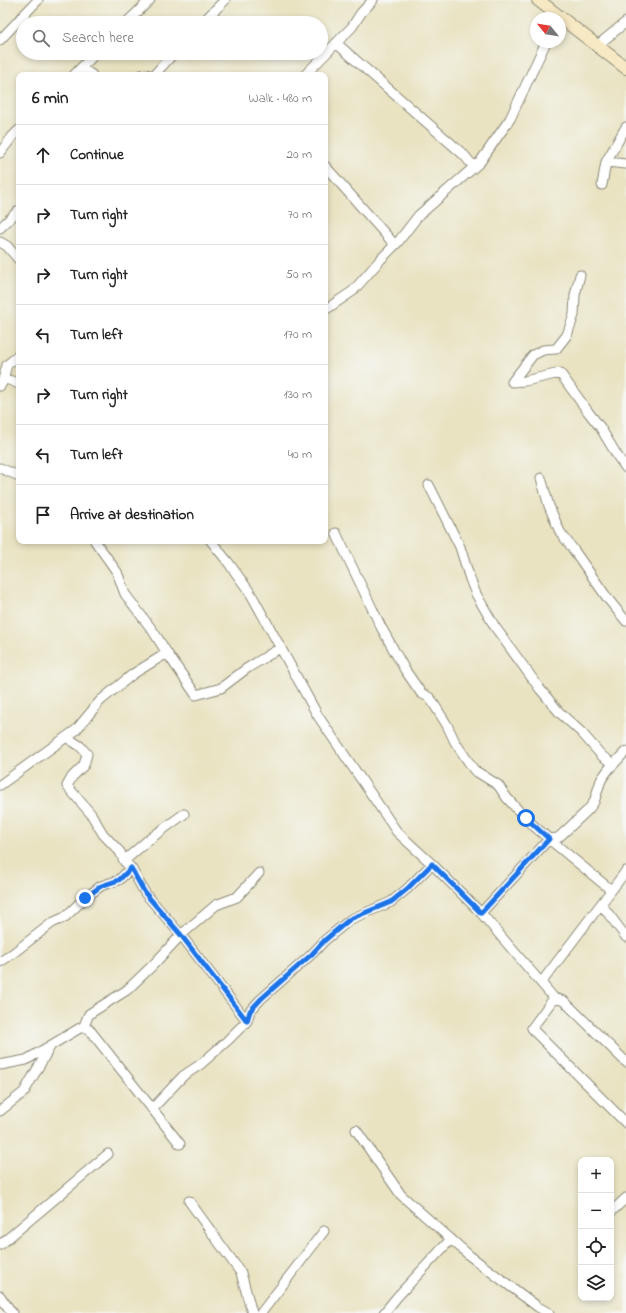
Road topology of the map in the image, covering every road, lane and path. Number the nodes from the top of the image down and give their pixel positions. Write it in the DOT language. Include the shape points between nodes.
graph roads {
  1 [pos="38,0"];
  2 [pos="150,0"];
  3 [pos="225,0"];
  4 [pos="373,0"];
  5 [pos="538,0"];
  6 [pos="553,12"];
  7 [pos="23,16"];
  8 [pos="133,16"];
  9 [pos="209,16"];
  10 [pos="566,22"];
  11 [pos="626,22"];
  12 [pos="16,23"];
  13 [pos="0,40"];
  14 [pos="336,43"];
  15 [pos="598,45"];
  16 [pos="543,48"];
  17 [pos="328,51"];
  18 [pos="89,60"];
  19 [pos="168,60"];
  20 [pos="320,60"];
  21 [pos="81,68"];
  22 [pos="626,68"];
  23 [pos="77,72"];
  24 [pos="87,72"];
  25 [pos="157,72"];
  26 [pos="308,72"];
  27 [pos="626,127"];
  28 [pos="16,133"];
  29 [pos="0,153"];
  30 [pos="606,162"];
  31 [pos="626,164"];
  32 [pos="474,167"];
  33 [pos="328,169"];
  34 [pos="602,185"];
  35 [pos="16,213"];
  36 [pos="0,228"];
  37 [pos="0,242"];
  38 [pos="395,245"];
  39 [pos="16,256"];
  40 [pos="580,275"];
  41 [pos="328,308"];
  42 [pos="16,358"];
  43 [pos="2,382"];
  44 [pos="16,384"];
  45 [pos="0,468"];
  46 [pos="626,468"];
  47 [pos="16,475"];
  48 [pos="541,478"];
  49 [pos="429,485"];
  50 [pos="336,533"];
  51 [pos="98,544"];
  52 [pos="213,544"];
  53 [pos="626,621"];
  54 [pos="280,648"];
  55 [pos="167,653"];
  56 [pos="66,737"];
  57 [pos="626,751"];
  58 [pos="614,764"];
  59 [pos="0,785"];
  60 [pos="184,814"];
  61 [pos="549,839"];
  62 [pos="124,861"];
  63 [pos="432,864"];
  64 [pos="131,868"];
  65 [pos="626,872"];
  66 [pos="259,873"];
  67 [pos="612,890"];
  68 [pos="601,904"];
  69 [pos="481,913"];
  70 [pos="181,935"];
  71 [pos="626,937"];
  72 [pos="0,962"];
  73 [pos="541,983"];
  74 [pos="554,998"];
  75 [pos="247,1021"];
  76 [pos="83,1028"];
  77 [pos="50,1046"];
  78 [pos="626,1062"];
  79 [pos="0,1065"];
  80 [pos="152,1109"];
  81 [pos="0,1111"];
  82 [pos="626,1123"];
  83 [pos="356,1130"];
  84 [pos="180,1144"];
  85 [pos="108,1154"];
  86 [pos="626,1198"];
  87 [pos="189,1201"];
  88 [pos="614,1209"];
  89 [pos="324,1231"];
  90 [pos="451,1239"];
  91 [pos="0,1245"];
  92 [pos="0,1296"];
  93 [pos="535,1310"];
  94 [pos="249,1311"];
  95 [pos="12,1313"];
  96 [pos="261,1313"];
  97 [pos="384,1313"];
  98 [pos="549,1313"];
  1 -- 7 [label="street"];
  2 -- 8 [label="street"];
  3 -- 9 [label="street"];
  4 -- 14 [label="street"];
  5 -- 6 [label="street"];
  10 -- 15 [label="street"];
  11 -- 15 [label="street"];
  12 -- 13 [label="street"];
  14 -- 17 [label="street"];
  14 -- 32 [label="street" via="464,155"];
  15 -- 22 [label="street"];
  16 -- 32 [label="street" via="510,119"];
  18 -- 21 [label="street"];
  19 -- 25 [label="street"];
  20 -- 26 [label="street"];
  21 -- 23 [label="street"];
  21 -- 24 [label="street"];
  27 -- 30 [label="street"];
  28 -- 29 [label="street"];
  30 -- 31 [label="street"];
  30 -- 34 [label="street"];
  32 -- 38 [label="street" via="418,216"];
  33 -- 38 [label="street"];
  35 -- 36 [label="street"];
  37 -- 39 [label="street"];
  38 -- 41 [label="street" via="353,291"];
  40 -- 46 [label="street" via="574,315 567,335 556,350 543,350 533,355 512,382 560,373 600,427"];
  42 -- 43 [label="street" via="7,365"];
  43 -- 44 [label="street"];
  45 -- 47 [label="street"];
  48 -- 53 [label="street" via="560,532"];
  49 -- 58 [label="street" via="460,547 476,594 495,626 559,712 602,756"];
  50 -- 61 [label="street" via="381,627 405,670 421,693 430,698 474,770 498,785 507,798"];
  51 -- 55 [label="street" via="117,572 125,594"];
  52 -- 54 [label="street" via="251,594"];
  54 -- 55 [label="street" via="221,688 196,695"];
  54 -- 63 [label="street" via="318,716 397,832"];
  55 -- 56 [label="street" via="133,674 100,701 76,730"];
  56 -- 59 [label="street"];
  56 -- 62 [label="street" via="87,754 84,765 67,786 120,852"];
  57 -- 58 [label="street"];
  58 -- 61 [label="street" via="601,780 594,802 588,810 558,838"];
  60 -- 62 [label="street"];
  61 -- 67 [label="street"];
  61 -- 69 [label="street"];
  62 -- 64 [label="street"];
  63 -- 69 [label="street"];
  63 -- 75 [label="street" via="391,902 350,919 325,940 261,999 250,1011"];
  64 -- 70 [label="street" via="145,893"];
  64 -- 72 [label="street" via="119,880 101,886 65,917 52,923"];
  65 -- 67 [label="street"];
  66 -- 70 [label="street" via="237,897 216,906"];
  67 -- 68 [label="street"];
  68 -- 71 [label="street"];
  68 -- 73 [label="street"];
  69 -- 73 [label="street"];
  70 -- 75 [label="street"];
  70 -- 76 [label="street" via="127,990 90,1014"];
  73 -- 74 [label="street"];
  74 -- 78 [label="street" via="564,1001"];
  74 -- 82 [label="street" via="532,1028"];
  75 -- 80 [label="street" via="201,1064 183,1076"];
  76 -- 77 [label="street"];
  76 -- 80 [label="street" via="89,1029"];
  77 -- 79 [label="street" via="21,1062"];
  77 -- 81 [label="street" via="24,1092"];
  80 -- 84 [label="street"];
  83 -- 90 [label="street" via="401,1195"];
  85 -- 91 [label="street"];
  86 -- 88 [label="street"];
  87 -- 94 [label="street" via="241,1273"];
  89 -- 96 [label="street"];
  90 -- 93 [label="street"];
  90 -- 97 [label="street"];
  92 -- 95 [label="street"];
  93 -- 98 [label="street"];
}
